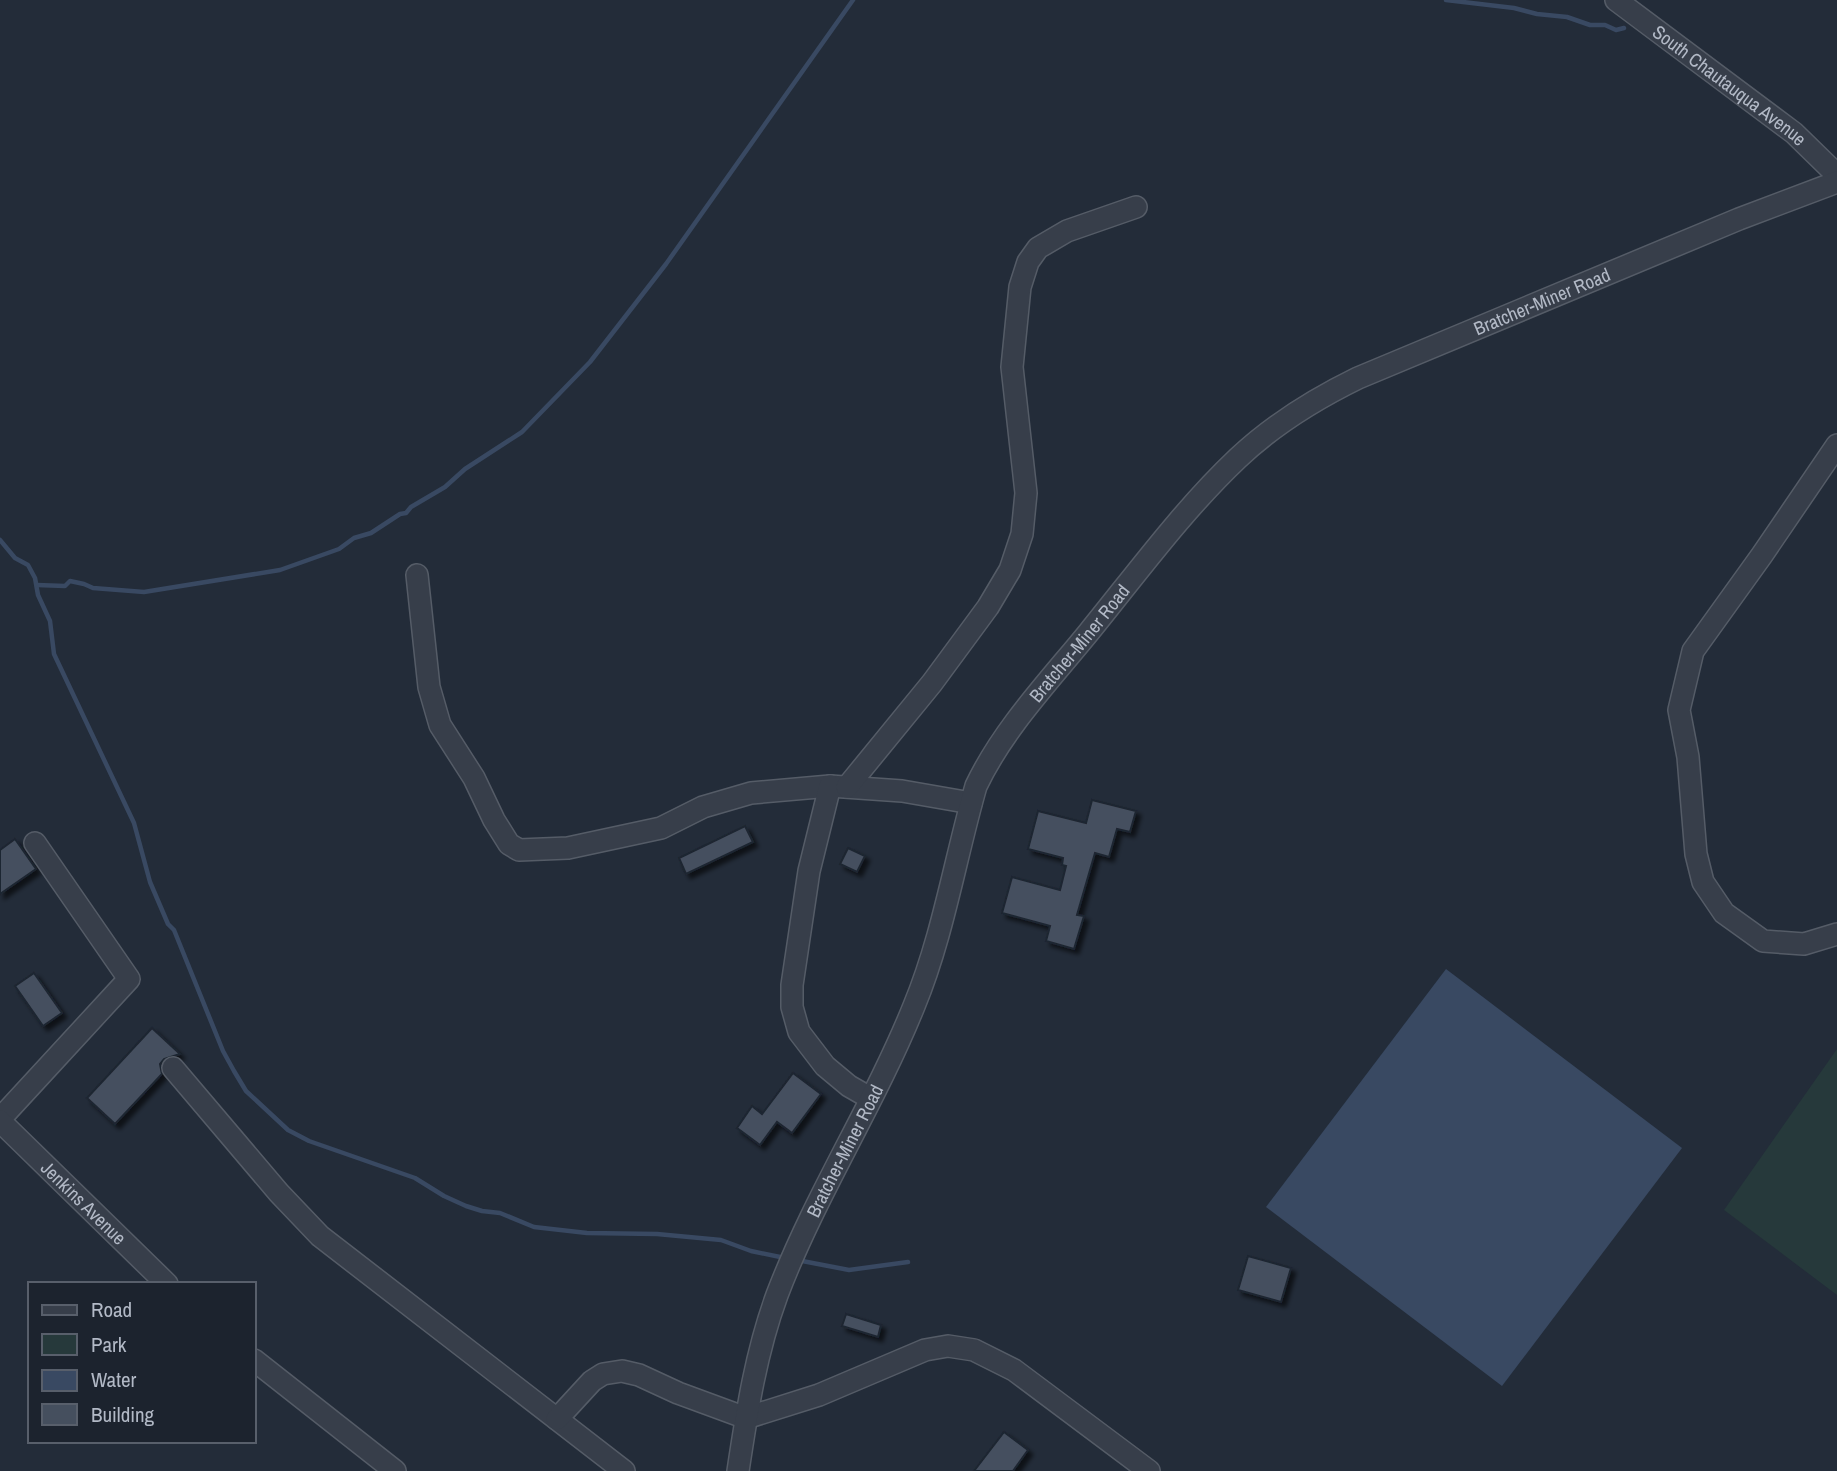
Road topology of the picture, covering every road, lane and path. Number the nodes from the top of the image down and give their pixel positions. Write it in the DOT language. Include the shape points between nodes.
graph roads {
  1 [pos="1616,0"];
  2 [pos="1837,175"];
  3 [pos="1837,182"];
  4 [pos="1136,207"];
  5 [pos="1837,445"];
  6 [pos="417,575"];
  7 [pos="838,786"];
  8 [pos="971,803"];
  9 [pos="35,843"];
  10 [pos="1837,934"];
  11 [pos="173,1068"];
  12 [pos="870,1098"];
  13 [pos="0,1120"];
  14 [pos="165,1282"];
  15 [pos="256,1362"];
  16 [pos="746,1418"];
  17 [pos="557,1419"];
  18 [pos="395,1471"];
  19 [pos="624,1471"];
  20 [pos="738,1471"];
  21 [pos="1149,1471"];
  1 -- 2 [label="street, South Chautauqua Avenue" via="1794,133"];
  3 -- 8 [label="street, Bratcher-Miner Road" via="1391,362 1328,393 1280,424 1217,478 1073,651 984,769"];
  4 -- 7 [label="street" via="1067,231 1038,248 1028,262 1020,287 1012,367 1026,494 1022,534 1010,570 988,607 898,726"];
  5 -- 10 [label="street" via="1693,651 1679,710 1696,853 1703,882 1724,913 1763,941 1804,944"];
  6 -- 7 [label="street" via="429,687 440,725 509,844 519,849 568,848 661,828 703,807 751,793"];
  7 -- 8 [label="street"];
  7 -- 12 [label="street" via="809,871 792,1007 799,1032 825,1066"];
  8 -- 12 [label="street, Bratcher-Miner Road" via="924,979"];
  9 -- 13 [label="street" via="129,979"];
  11 -- 17 [label="street" via="320,1236"];
  12 -- 16 [label="street, Bratcher-Miner Road" via="789,1266 765,1332"];
  13 -- 14 [label="street, Jenkins Avenue"];
  15 -- 18 [label="street"];
  16 -- 17 [label="street" via="622,1371 592,1381"];
  16 -- 20 [label="street, Bratcher-Miner Road"];
  16 -- 21 [label="street" via="819,1395 925,1350 948,1346 974,1349 1014,1370"];
  17 -- 19 [label="street"];
}
